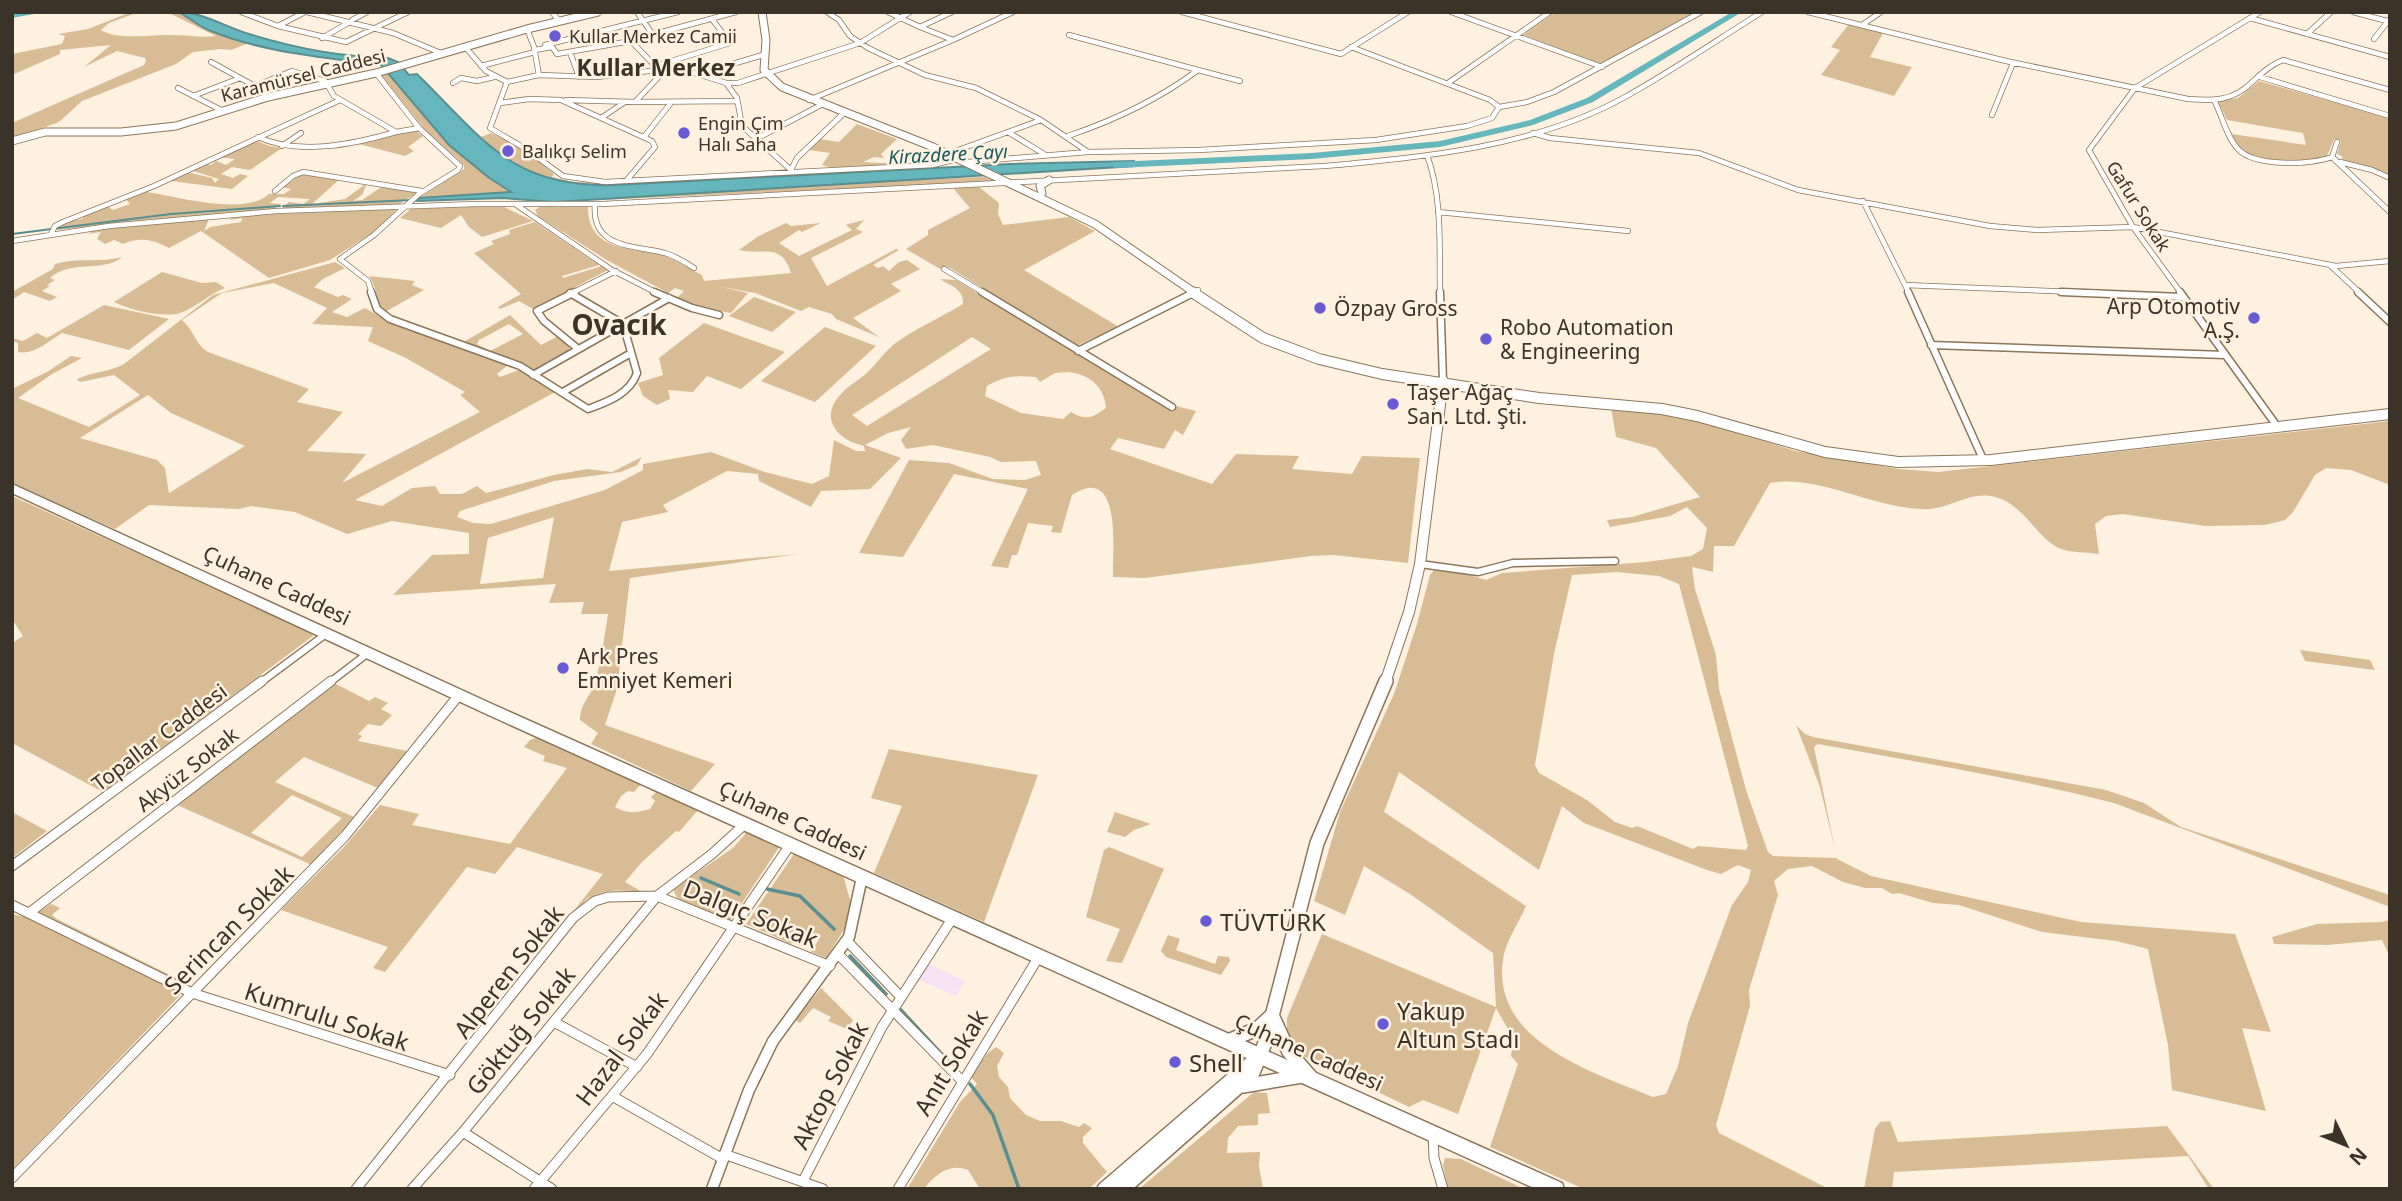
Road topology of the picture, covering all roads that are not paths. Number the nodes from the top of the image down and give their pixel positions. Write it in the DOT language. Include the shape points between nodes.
graph roads {
  1 [pos="241,12"];
  2 [pos="306,12"];
  3 [pos="367,12"];
  4 [pos="408,12"];
  5 [pos="552,12"];
  6 [pos="598,12"];
  7 [pos="637,12"];
  8 [pos="678,12"];
  9 [pos="736,12"];
  10 [pos="762,12"];
  11 [pos="827,12"];
  12 [pos="888,12"];
  13 [pos="910,12"];
  14 [pos="952,12"];
  15 [pos="1013,12"];
  16 [pos="1182,12"];
  17 [pos="1207,12"];
  18 [pos="1408,12"];
  19 [pos="1451,12"];
  20 [pos="1550,12"];
  21 [pos="1701,12"];
  22 [pos="1762,12"];
  23 [pos="1808,12"];
  24 [pos="1881,12"];
  25 [pos="2260,12"];
  26 [pos="2331,12"];
  27 [pos="2353,12"];
  28 [pos="1200,17"];
  29 [pos="899,18"];
  30 [pos="2250,18"];
  31 [pos="712,19"];
  32 [pos="642,20"];
  33 [pos="2388,20"];
  34 [pos="559,21"];
  35 [pos="350,22"];
  36 [pos="1862,25"];
  37 [pos="278,26"];
  38 [pos="380,27"];
  39 [pos="920,27"];
  40 [pos="527,29"];
  41 [pos="2307,34"];
  42 [pos="653,35"];
  43 [pos="1069,35"];
  44 [pos="1516,36"];
  45 [pos="322,38"];
  46 [pos="2374,38"];
  47 [pos="953,40"];
  48 [pos="631,41"];
  49 [pos="860,43"];
  50 [pos="960,43"];
  51 [pos="1350,47"];
  52 [pos="466,48"];
  53 [pos="535,50"];
  54 [pos="570,52"];
  55 [pos="443,54"];
  56 [pos="763,55"];
  57 [pos="2390,57"];
  58 [pos="211,62"];
  59 [pos="896,62"];
  60 [pos="2013,63"];
  61 [pos="481,66"];
  62 [pos="1602,67"];
  63 [pos="657,68"];
  64 [pos="666,69"];
  65 [pos="1198,69"];
  66 [pos="376,73"];
  67 [pos="453,73"];
  68 [pos="697,74"];
  69 [pos="539,75"];
  70 [pos="767,75"];
  71 [pos="494,77"];
  72 [pos="579,77"];
  73 [pos="2260,77"];
  74 [pos="240,78"];
  75 [pos="461,78"];
  76 [pos="1240,81"];
  77 [pos="507,82"];
  78 [pos="329,83"];
  79 [pos="453,83"];
  80 [pos="726,83"];
  81 [pos="1448,83"];
  82 [pos="255,86"];
  83 [pos="2135,88"];
  84 [pos="178,89"];
  85 [pos="2390,90"];
  86 [pos="193,96"];
  87 [pos="268,97"];
  88 [pos="340,100"];
  89 [pos="561,100"];
  90 [pos="809,100"];
  91 [pos="2214,100"];
  92 [pos="737,101"];
  93 [pos="626,102"];
  94 [pos="635,102"];
  95 [pos="500,103"];
  96 [pos="670,104"];
  97 [pos="821,105"];
  98 [pos="1499,107"];
  99 [pos="223,111"];
  100 [pos="843,114"];
  101 [pos="1992,116"];
  102 [pos="2390,116"];
  103 [pos="601,118"];
  104 [pos="1041,120"];
  105 [pos="419,128"];
  106 [pos="396,132"];
  107 [pos="1008,132"];
  108 [pos="301,133"];
  109 [pos="1533,133"];
  110 [pos="1068,136"];
  111 [pos="258,137"];
  112 [pos="644,137"];
  113 [pos="756,139"];
  114 [pos="12,141"];
  115 [pos="2337,142"];
  116 [pos="282,146"];
  117 [pos="1087,152"];
  118 [pos="947,153"];
  119 [pos="1045,155"];
  120 [pos="1427,155"];
  121 [pos="2332,156"];
  122 [pos="957,159"];
  123 [pos="2340,162"];
  124 [pos="970,164"];
  125 [pos="791,170"];
  126 [pos="2390,178"];
  127 [pos="1049,180"];
  128 [pos="626,181"];
  129 [pos="1008,182"];
  130 [pos="275,191"];
  131 [pos="423,191"];
  132 [pos="1042,192"];
  133 [pos="1863,201"];
  134 [pos="412,202"];
  135 [pos="514,204"];
  136 [pos="595,204"];
  137 [pos="1438,212"];
  138 [pos="2390,212"];
  139 [pos="2133,227"];
  140 [pos="53,230"];
  141 [pos="1628,231"];
  142 [pos="12,241"];
  143 [pos="2390,261"];
  144 [pos="2330,265"];
  145 [pos="694,268"];
  146 [pos="944,269"];
  147 [pos="616,271"];
  148 [pos="1905,285"];
  149 [pos="1196,291"];
  150 [pos="570,293"];
  151 [pos="2182,297"];
  152 [pos="669,299"];
  153 [pos="719,315"];
  154 [pos="2390,322"];
  155 [pos="622,324"];
  156 [pos="1931,345"];
  157 [pos="577,348"];
  158 [pos="1078,351"];
  159 [pos="631,353"];
  160 [pos="2225,355"];
  161 [pos="533,375"];
  162 [pos="1417,381"];
  163 [pos="1443,383"];
  164 [pos="1463,388"];
  165 [pos="563,392"];
  166 [pos="1439,404"];
  167 [pos="1172,407"];
  168 [pos="2390,412"];
  169 [pos="2274,422"];
  170 [pos="1982,457"];
  171 [pos="12,488"];
  172 [pos="1615,561"];
  173 [pos="1420,564"];
  174 [pos="326,634"];
  175 [pos="368,653"];
  176 [pos="459,695"];
  177 [pos="745,824"];
  178 [pos="790,845"];
  179 [pos="12,866"];
  180 [pos="862,877"];
  181 [pos="657,896"];
  182 [pos="12,905"];
  183 [pos="29,913"];
  184 [pos="952,919"];
  185 [pos="734,928"];
  186 [pos="847,941"];
  187 [pos="838,954"];
  188 [pos="1038,958"];
  189 [pos="830,966"];
  190 [pos="192,993"];
  191 [pos="901,997"];
  192 [pos="893,1009"];
  193 [pos="1272,1015"];
  194 [pos="554,1022"];
  195 [pos="1228,1041"];
  196 [pos="1260,1055"];
  197 [pos="637,1067"];
  198 [pos="450,1075"];
  199 [pos="1309,1077"];
  200 [pos="964,1082"];
  201 [pos="1243,1086"];
  202 [pos="612,1096"];
  203 [pos="463,1132"];
  204 [pos="1433,1133"];
  205 [pos="723,1156"];
  206 [pos="12,1178"];
  207 [pos="803,1181"];
  208 [pos="537,1185"];
  209 [pos="356,1189"];
  210 [pos="412,1189"];
  211 [pos="552,1189"];
  212 [pos="712,1189"];
  213 [pos="823,1189"];
  214 [pos="898,1189"];
  215 [pos="1104,1189"];
  216 [pos="1123,1189"];
  217 [pos="1443,1189"];
  218 [pos="1556,1189"];
  1 -- 37 [label="street"];
  2 -- 35 [label="street"];
  2 -- 37 [label="street"];
  3 -- 35 [label="street"];
  4 -- 38 [label="street"];
  5 -- 34 [label="street"];
  6 -- 34 [label="main road, Karamürsel Caddesi"];
  7 -- 32 [label="street"];
  8 -- 32 [label="street"];
  9 -- 31 [label="street"];
  10 -- 56 [label="main road"];
  11 -- 49 [label="street"];
  12 -- 29 [label="street"];
  13 -- 29 [label="street"];
  14 -- 39 [label="street"];
  15 -- 47 [label="street"];
  16 -- 28 [label="street"];
  17 -- 28 [label="street"];
  18 -- 51 [label="street"];
  19 -- 44 [label="street"];
  20 -- 44 [label="street"];
  21 -- 62 [label="street"];
  22 -- 109 [label="street" via="1624,98"];
  23 -- 36 [label="street"];
  24 -- 36 [label="street"];
  25 -- 30 [label="street, Gafur Sokak"];
  26 -- 41 [label="street"];
  27 -- 33 [label="street"];
  28 -- 51 [label="street" via="1341,54"];
  29 -- 39 [label="street"];
  29 -- 49 [label="street"];
  30 -- 41 [label="street"];
  30 -- 83 [label="street, Gafur Sokak"];
  31 -- 42 [label="street"];
  31 -- 63 [label="street" via="730,43"];
  32 -- 42 [label="street"];
  32 -- 53 [label="street"];
  33 -- 46 [label="street"];
  34 -- 40 [label="main road, Karamürsel Caddesi"];
  35 -- 38 [label="street"];
  35 -- 45 [label="street"];
  36 -- 60 [label="street"];
  37 -- 45 [label="street"];
  38 -- 45 [label="street" via="346,42"];
  38 -- 55 [label="street"];
  39 -- 47 [label="street"];
  40 -- 52 [label="main road, Karamürsel Caddesi"];
  40 -- 53 [label="street"];
  41 -- 57 [label="street"];
  42 -- 48 [label="street"];
  43 -- 65 [label="street"];
  44 -- 62 [label="street"];
  44 -- 81 [label="street"];
  47 -- 50 [label="street"];
  47 -- 59 [label="street"];
  48 -- 54 [label="street"];
  48 -- 63 [label="street"];
  49 -- 59 [label="street"];
  49 -- 70 [label="street"];
  51 -- 81 [label="street"];
  52 -- 55 [label="main road, Karamürsel Caddesi"];
  52 -- 61 [label="street"];
  53 -- 54 [label="street" via="552,47 556,54"];
  53 -- 61 [label="street"];
  53 -- 69 [label="street"];
  54 -- 72 [label="street"];
  55 -- 66 [label="main road, Karamürsel Caddesi"];
  56 -- 68 [label="street"];
  56 -- 70 [label="main road"];
  58 -- 74 [label="street"];
  59 -- 90 [label="street"];
  59 -- 104 [label="street" via="930,77 976,88"];
  60 -- 83 [label="street"];
  60 -- 101 [label="street"];
  61 -- 71 [label="street"];
  62 -- 98 [label="street" via="1536,100"];
  63 -- 64 [label="street"];
  63 -- 72 [label="street"];
  64 -- 68 [label="street"];
  64 -- 94 [label="street"];
  65 -- 76 [label="street"];
  65 -- 110 [label="street" via="1134,112"];
  66 -- 78 [label="main road, Karamürsel Caddesi"];
  66 -- 105 [label="street"];
  67 -- 75 [label="street"];
  68 -- 80 [label="street"];
  69 -- 72 [label="street"];
  69 -- 77 [label="street"];
  70 -- 80 [label="street"];
  70 -- 90 [label="main road"];
  71 -- 75 [label="street"];
  71 -- 77 [label="street"];
  73 -- 85 [label="street" via="2274,63 2286,61"];
  73 -- 91 [label="street" via="2236,96"];
  73 -- 102 [label="street"];
  74 -- 82 [label="street"];
  74 -- 86 [label="street"];
  75 -- 79 [label="street"];
  77 -- 95 [label="street"];
  78 -- 82 [label="street" via="292,71"];
  78 -- 87 [label="main road, Karamürsel Caddesi"];
  78 -- 88 [label="street"];
  80 -- 92 [label="street"];
  81 -- 98 [label="street"];
  82 -- 87 [label="street"];
  83 -- 91 [label="street"];
  83 -- 139 [label="street, Gafur Sokak" via="2089,150"];
  84 -- 86 [label="street"];
  86 -- 99 [label="street"];
  87 -- 99 [label="main road, Karamürsel Caddesi"];
  88 -- 106 [label="street"];
  88 -- 111 [label="street"];
  89 -- 93 [label="street"];
  89 -- 95 [label="street"];
  89 -- 103 [label="street"];
  90 -- 97 [label="main road"];
  91 -- 121 [label="street" via="2246,156 2303,162"];
  92 -- 96 [label="street"];
  92 -- 113 [label="street" via="740,123"];
  93 -- 94 [label="street"];
  93 -- 103 [label="street"];
  94 -- 96 [label="street"];
  95 -- 128 [label="street" via="489,123 491,130 563,176 579,181"];
  96 -- 112 [label="street"];
  97 -- 100 [label="main road"];
  97 -- 113 [label="street"];
  98 -- 117 [label="street" via="1492,118 1468,126 1357,142"];
  99 -- 114 [label="main road, Karamürsel Caddesi" via="155,129 51,131"];
  100 -- 118 [label="main road"];
  100 -- 125 [label="street" via="797,158"];
  103 -- 112 [label="street"];
  104 -- 107 [label="street"];
  104 -- 110 [label="street"];
  105 -- 106 [label="street"];
  105 -- 131 [label="street" via="461,167"];
  106 -- 116 [label="street" via="353,143"];
  107 -- 118 [label="street"];
  107 -- 119 [label="street"];
  108 -- 116 [label="street"];
  109 -- 120 [label="street"];
  109 -- 133 [label="street" via="1699,153 1789,188"];
  110 -- 117 [label="street"];
  111 -- 116 [label="street"];
  111 -- 140 [label="street"];
  112 -- 128 [label="street" via="656,146"];
  113 -- 125 [label="street"];
  115 -- 121 [label="street"];
  117 -- 119 [label="street"];
  118 -- 122 [label="main road"];
  119 -- 124 [label="street"];
  120 -- 127 [label="street" via="1324,166"];
  120 -- 137 [label="street"];
  121 -- 123 [label="street"];
  122 -- 124 [label="main road"];
  122 -- 125 [label="street" via="938,164"];
  123 -- 126 [label="street"];
  123 -- 138 [label="street"];
  124 -- 129 [label="main road"];
  125 -- 128 [label="street"];
  127 -- 129 [label="street"];
  127 -- 132 [label="main road" via="1040,185"];
  129 -- 132 [label="main road"];
  129 -- 136 [label="street"];
  129 -- 149 [label="main road" via="1106,230"];
  130 -- 131 [label="street" via="296,174 307,172"];
  131 -- 134 [label="street"];
  132 -- 149 [label="main road" via="1118,233"];
  133 -- 139 [label="street" via="2020,229"];
  133 -- 148 [label="street"];
  134 -- 135 [label="street"];
  134 -- 140 [label="street"];
  134 -- 161 [label="street" via="340,260 368,281 383,315 520,366"];
  135 -- 136 [label="street"];
  135 -- 147 [label="street"];
  136 -- 145 [label="street" via="594,224 604,236 670,255"];
  137 -- 141 [label="street"];
  137 -- 163 [label="street"];
  139 -- 144 [label="street"];
  139 -- 151 [label="street, Gafur Sokak"];
  140 -- 142 [label="street"];
  143 -- 144 [label="street"];
  144 -- 154 [label="street"];
  146 -- 158 [label="street"];
  147 -- 150 [label="street"];
  147 -- 152 [label="street"];
  148 -- 151 [label="street"];
  148 -- 156 [label="street"];
  149 -- 158 [label="street"];
  149 -- 162 [label="main road" via="1252,332 1293,351"];
  149 -- 163 [label="main road" via="1293,347"];
  150 -- 155 [label="street"];
  150 -- 157 [label="street" via="537,311"];
  151 -- 160 [label="street, Gafur Sokak"];
  152 -- 153 [label="street"];
  152 -- 155 [label="street"];
  155 -- 157 [label="street"];
  155 -- 159 [label="street"];
  156 -- 160 [label="street"];
  156 -- 170 [label="street"];
  157 -- 161 [label="street"];
  158 -- 167 [label="street"];
  159 -- 165 [label="street"];
  159 -- 165 [label="street" via="637,376 628,388 588,409"];
  160 -- 169 [label="street, Gafur Sokak"];
  161 -- 165 [label="street"];
  162 -- 163 [label="main road"];
  162 -- 166 [label="main road" via="1433,390"];
  163 -- 164 [label="main road"];
  163 -- 166 [label="main road"];
  163 -- 170 [label="main road" via="1698,411 1825,448 1866,454"];
  164 -- 166 [label="main road"];
  164 -- 168 [label="main road" via="1662,409 1825,452 1898,462 1991,460"];
  166 -- 173 [label="main road"];
  168 -- 169 [label="main road"];
  169 -- 170 [label="main road"];
  171 -- 174 [label="main road, Çuhane Caddesi"];
  172 -- 173 [label="street" via="1513,564 1478,572"];
  173 -- 193 [label="main road" via="1381,695 1317,843"];
  174 -- 175 [label="main road, Çuhane Caddesi"];
  174 -- 179 [label="street, Topallar Caddesi"];
  175 -- 176 [label="main road, Çuhane Caddesi"];
  175 -- 183 [label="street, Akyüz Sokak"];
  176 -- 177 [label="main road, Çuhane Caddesi"];
  176 -- 190 [label="street, Serincan Sokak" via="345,836"];
  177 -- 178 [label="main road, Çuhane Caddesi"];
  177 -- 181 [label="street"];
  178 -- 180 [label="main road, Çuhane Caddesi"];
  178 -- 185 [label="street, Hazal Sokak"];
  180 -- 184 [label="main road, Çuhane Caddesi"];
  180 -- 186 [label="street"];
  181 -- 185 [label="street, Dalgıç Sokak"];
  181 -- 194 [label="street, Göktuğ Sokak"];
  181 -- 198 [label="street, Alperen Sokak" via="608,897 582,909"];
  182 -- 183 [label="street, Kumrulu Sokak"];
  183 -- 190 [label="street, Kumrulu Sokak"];
  184 -- 188 [label="main road, Çuhane Caddesi"];
  184 -- 191 [label="street, Aktop Sokak"];
  185 -- 189 [label="street, Dalgıç Sokak"];
  185 -- 197 [label="street, Hazal Sokak"];
  186 -- 187 [label="street"];
  186 -- 191 [label="street"];
  187 -- 189 [label="street"];
  187 -- 192 [label="street"];
  188 -- 195 [label="main road, Çuhane Caddesi"];
  188 -- 200 [label="street, Anıt Sokak"];
  189 -- 205 [label="street" via="773,1041"];
  190 -- 198 [label="street, Kumrulu Sokak"];
  190 -- 206 [label="street, Serincan Sokak"];
  191 -- 192 [label="street, Aktop Sokak"];
  192 -- 200 [label="street"];
  192 -- 207 [label="street, Aktop Sokak"];
  193 -- 195 [label="main road" via="1257,1029"];
  193 -- 196 [label="main road"];
  193 -- 199 [label="main road" via="1289,1052"];
  194 -- 197 [label="street"];
  194 -- 203 [label="street, Göktuğ Sokak"];
  195 -- 196 [label="main road, Çuhane Caddesi"];
  196 -- 199 [label="main road, Çuhane Caddesi"];
  196 -- 201 [label="main road"];
  196 -- 215 [label="main road"];
  197 -- 202 [label="street, Hazal Sokak"];
  198 -- 209 [label="street, Alperen Sokak"];
  199 -- 201 [label="main road"];
  199 -- 204 [label="main road, Çuhane Caddesi"];
  200 -- 214 [label="street, Anıt Sokak"];
  201 -- 216 [label="main road"];
  202 -- 205 [label="street"];
  202 -- 208 [label="street, Hazal Sokak"];
  203 -- 208 [label="street"];
  203 -- 210 [label="street, Göktuğ Sokak"];
  204 -- 217 [label="street"];
  204 -- 218 [label="main road, Çuhane Caddesi"];
  205 -- 207 [label="street"];
  205 -- 212 [label="street"];
  207 -- 213 [label="street"];
  208 -- 211 [label="street"];
}
